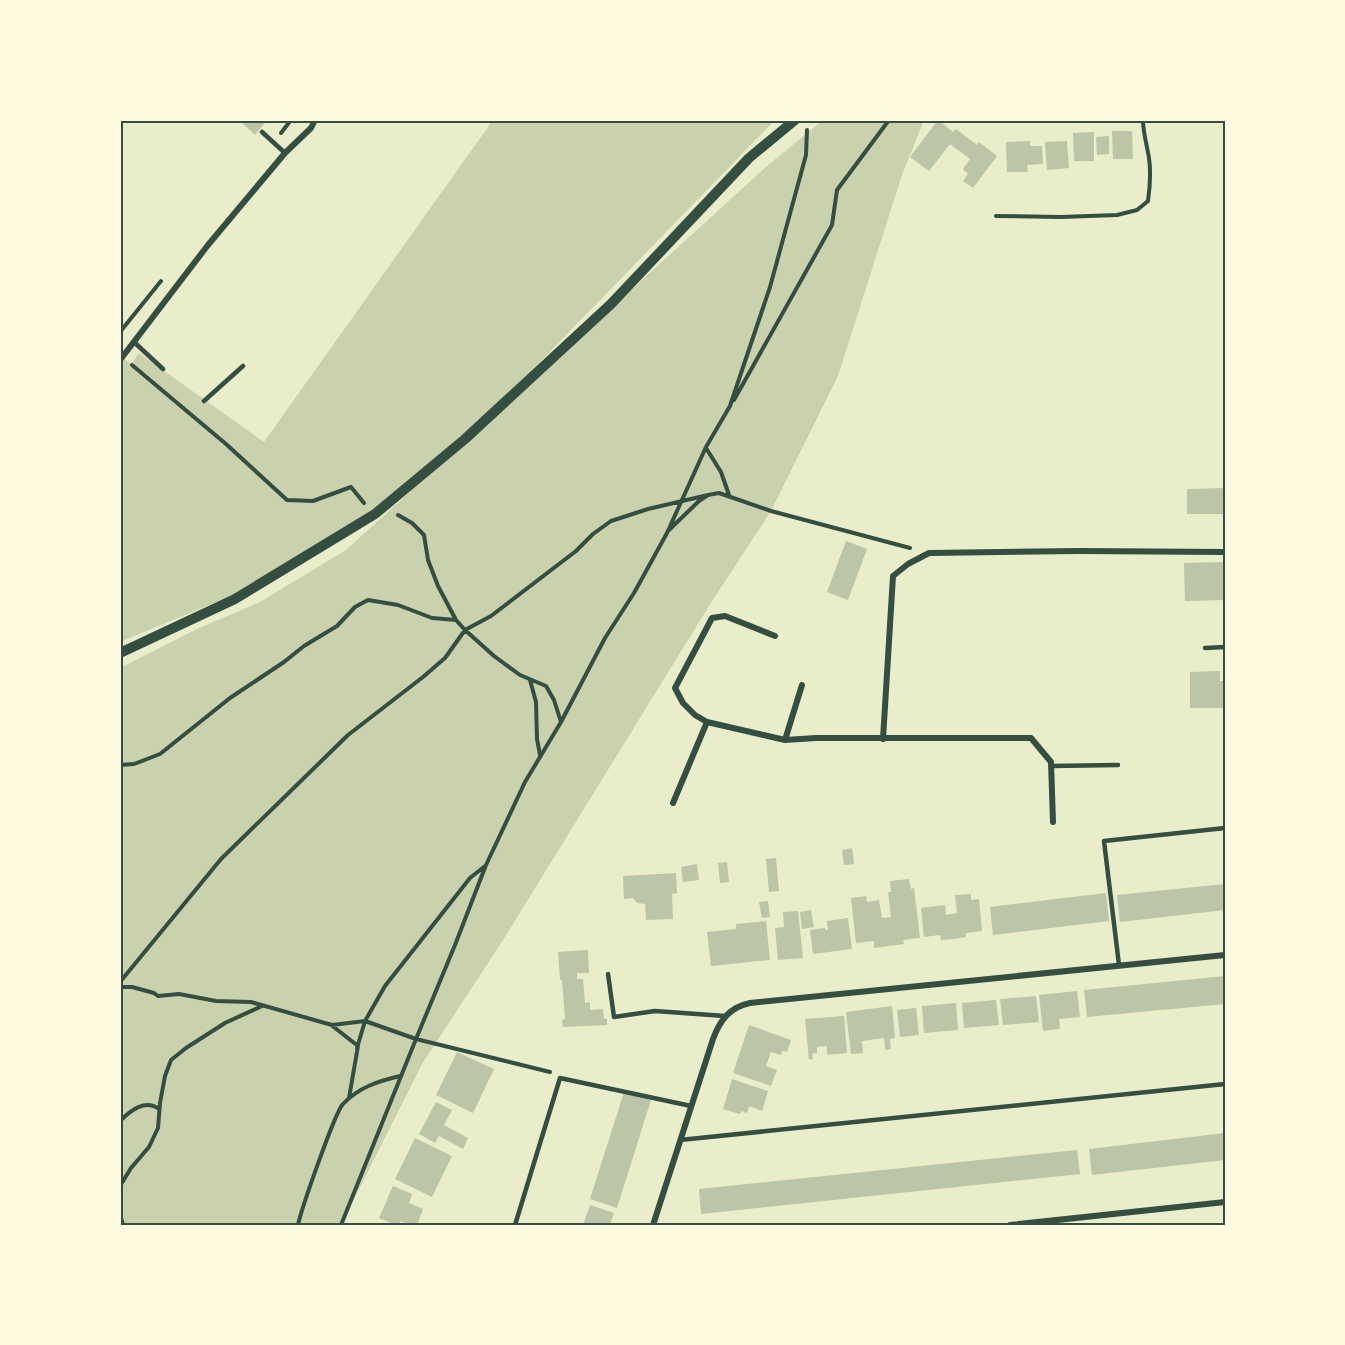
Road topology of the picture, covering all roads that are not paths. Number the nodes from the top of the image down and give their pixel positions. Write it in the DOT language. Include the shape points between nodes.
graph roads {
  1 [pos="315,120"];
  2 [pos="795,120"];
  3 [pos="262,132"];
  4 [pos="285,153"];
  5 [pos="134,342"];
  6 [pos="121,359"];
  7 [pos="243,366"];
  8 [pos="163,369"];
  9 [pos="204,401"];
  10 [pos="1225,552"];
  11 [pos="776,636"];
  12 [pos="1225,647"];
  13 [pos="1205,648"];
  14 [pos="120,653"];
  15 [pos="802,685"];
  16 [pos="707,722"];
  17 [pos="784,740"];
  18 [pos="883,740"];
  19 [pos="1118,765"];
  20 [pos="1051,766"];
  21 [pos="673,803"];
  22 [pos="1053,822"];
  23 [pos="1225,828"];
  24 [pos="1225,955"];
  25 [pos="1119,966"];
  26 [pos="608,974"];
  27 [pos="725,1016"];
  28 [pos="1225,1084"];
  29 [pos="691,1106"];
  30 [pos="680,1140"];
  31 [pos="1225,1202"];
  32 [pos="515,1225"];
  33 [pos="653,1225"];
  34 [pos="1010,1225"];
  1 -- 4 [label="street"];
  2 -- 14 [label="street" via="749,158 611,304 465,439 375,514 236,599"];
  3 -- 4 [label="lane"];
  4 -- 5 [label="street"];
  5 -- 6 [label="street"];
  5 -- 8 [label="lane"];
  7 -- 9 [label="lane"];
  10 -- 18 [label="street" via="929,553 908,564 893,576"];
  11 -- 16 [label="street" via="725,616 712,618 675,688 683,703"];
  12 -- 13 [label="lane"];
  15 -- 17 [label="street"];
  16 -- 17 [label="street"];
  16 -- 21 [label="street"];
  17 -- 18 [label="street"];
  18 -- 20 [label="street" via="1031,738"];
  19 -- 20 [label="lane"];
  20 -- 22 [label="street"];
  23 -- 25 [label="lane" via="1104,841"];
  24 -- 25 [label="street"];
  25 -- 27 [label="street" via="750,1003"];
  26 -- 27 [label="lane" via="614,1017 655,1011"];
  27 -- 29 [label="street" via="711,1043"];
  28 -- 30 [label="lane"];
  29 -- 30 [label="street"];
  29 -- 32 [label="lane" via="560,1078"];
  30 -- 33 [label="street"];
  31 -- 34 [label="street"];
}
